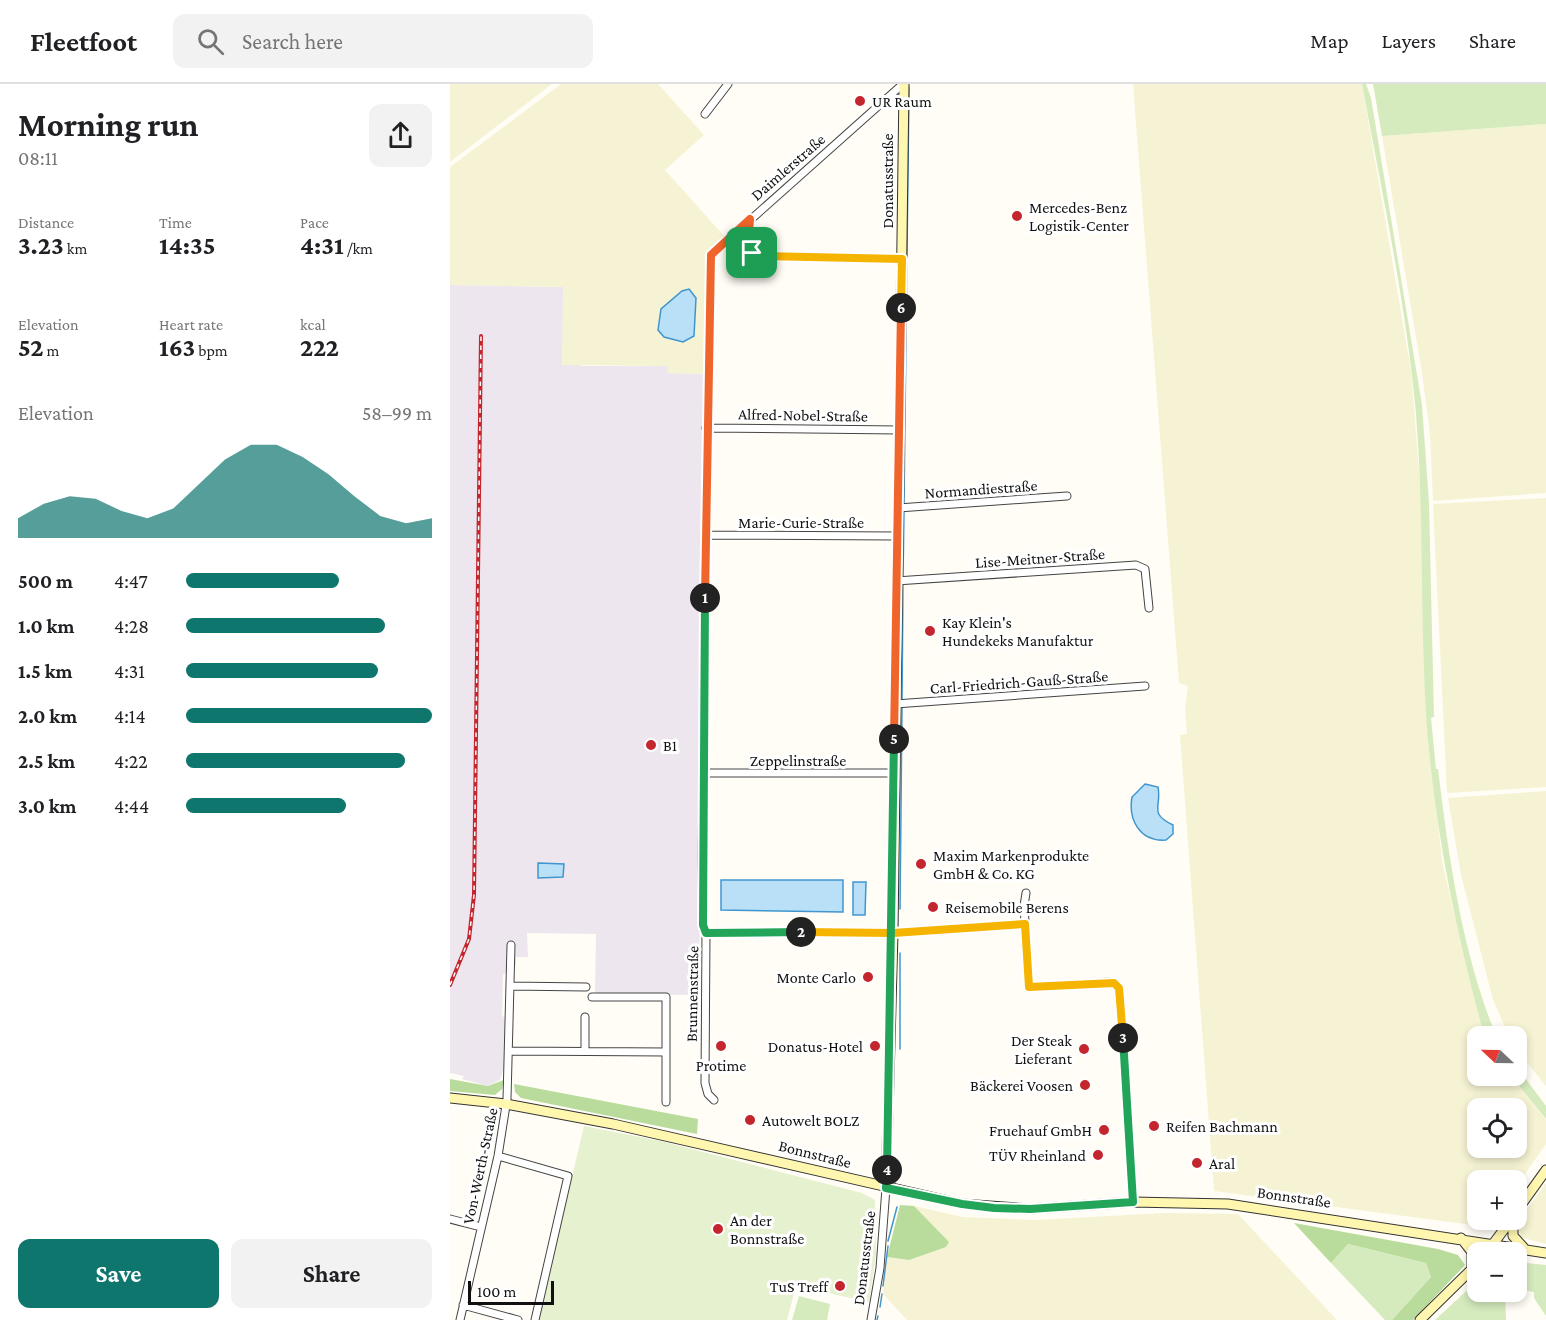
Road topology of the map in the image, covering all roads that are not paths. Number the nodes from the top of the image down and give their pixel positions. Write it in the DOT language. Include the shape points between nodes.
graph roads {
  1 [pos="728,84"];
  2 [pos="903,84"];
  3 [pos="705,114"];
  4 [pos="750,219"];
  5 [pos="902,259"];
  6 [pos="706,428"];
  7 [pos="899,430"];
  8 [pos="1067,496"];
  9 [pos="899,508"];
  10 [pos="705,535"];
  11 [pos="897,536"];
  12 [pos="898,581"];
  13 [pos="1149,608"];
  14 [pos="1145,686"];
  15 [pos="897,704"];
  16 [pos="703,773"];
  17 [pos="893,773"];
  18 [pos="1026,893"];
  19 [pos="1025,924"];
  20 [pos="706,933"];
  21 [pos="893,933"];
  22 [pos="511,945"];
  23 [pos="510,986"];
  24 [pos="586,987"];
  25 [pos="592,997"];
  26 [pos="585,1017"];
  27 [pos="509,1051"];
  28 [pos="585,1051"];
  29 [pos="666,1052"];
  30 [pos="450,1098"];
  31 [pos="714,1100"];
  32 [pos="666,1102"];
  33 [pos="506,1104"];
  34 [pos="498,1156"];
  35 [pos="1546,1170"];
  36 [pos="886,1188"];
  37 [pos="1527,1197"];
  38 [pos="1133,1202"];
  39 [pos="450,1219"];
  40 [pos="481,1227"];
  41 [pos="1461,1238"];
  42 [pos="1483,1242"];
  43 [pos="1467,1246"];
  44 [pos="1527,1249"];
  45 [pos="1546,1252"];
  46 [pos="1467,1274"];
  47 [pos="464,1305"];
  48 [pos="460,1320"];
  49 [pos="518,1320"];
  50 [pos="535,1320"];
  51 [pos="871,1320"];
  52 [pos="1420,1320"];
  1 -- 3 [label="street"];
  2 -- 4 [label="street, Daimlerstraße"];
  2 -- 5 [label="main road, Donatusstraße"];
  4 -- 5 [label="street, Daimlerstraße" via="748,246 758,256"];
  4 -- 6 [label="street, Brunnenstraße" via="711,255"];
  5 -- 7 [label="main road, Donatusstraße"];
  6 -- 7 [label="street, Alfred-Nobel-Straße"];
  6 -- 10 [label="street, Brunnenstraße"];
  7 -- 9 [label="main road, Donatusstraße"];
  8 -- 9 [label="street, Normandiestraße"];
  9 -- 11 [label="main road, Donatusstraße"];
  10 -- 11 [label="street, Marie-Curie-Straße"];
  10 -- 16 [label="street, Brunnenstraße"];
  11 -- 12 [label="main road, Donatusstraße"];
  12 -- 13 [label="street, Lise-Meitner-Straße" via="1136,565 1145,569"];
  12 -- 15 [label="main road, Donatusstraße"];
  14 -- 15 [label="street, Carl-Friedrich-Gauß-Straße"];
  15 -- 17 [label="main road, Donatusstraße"];
  16 -- 17 [label="street, Zeppelinstraße"];
  16 -- 20 [label="street, Brunnenstraße"];
  17 -- 21 [label="main road, Donatusstraße"];
  18 -- 19 [label="street"];
  19 -- 21 [label="street"];
  19 -- 38 [label="street" via="1029,987 1110,982 1119,988"];
  20 -- 21 [label="street"];
  20 -- 31 [label="street, Brunnenstraße" via="705,1083"];
  21 -- 36 [label="main road, Donatusstraße"];
  22 -- 23 [label="street, Von-Werth-Straße"];
  23 -- 24 [label="street"];
  23 -- 27 [label="street, Von-Werth-Straße"];
  25 -- 29 [label="street" via="666,998"];
  26 -- 28 [label="street"];
  27 -- 28 [label="street"];
  27 -- 33 [label="street, Von-Werth-Straße"];
  28 -- 29 [label="street"];
  29 -- 32 [label="street"];
  30 -- 33 [label="main road, Bonnstraße"];
  33 -- 34 [label="street, Von-Werth-Straße"];
  33 -- 36 [label="main road, Bonnstraße" via="700,1142"];
  34 -- 40 [label="street, Von-Werth-Straße"];
  34 -- 50 [label="street" via="568,1176"];
  35 -- 37 [label="main road"];
  36 -- 38 [label="main road, Bonnstraße" via="994,1208"];
  36 -- 51 [label="street, Donatusstraße" via="880,1268"];
  38 -- 41 [label="main road, Bonnstraße" via="1239,1205"];
  39 -- 40 [label="street"];
  40 -- 47 [label="street, Von-Werth-Straße"];
  41 -- 42 [label="main road, Bonnstraße"];
  41 -- 43 [label="main road"];
  44 -- 45 [label="main road, Bonnstraße"];
  46 -- 52 [label="main road"];
  47 -- 48 [label="street, Von-Werth-Straße"];
  47 -- 49 [label="street"];
}
